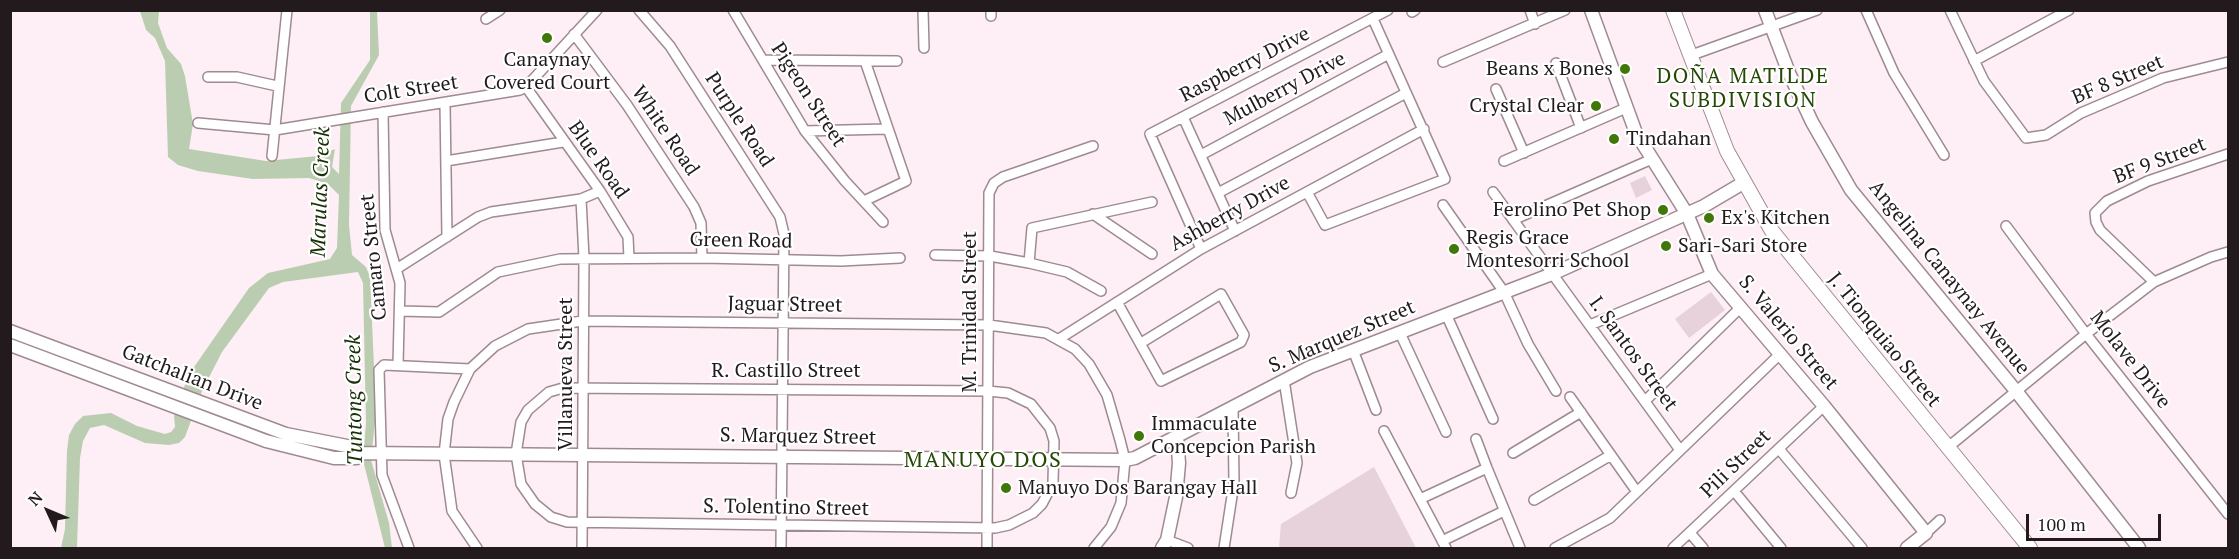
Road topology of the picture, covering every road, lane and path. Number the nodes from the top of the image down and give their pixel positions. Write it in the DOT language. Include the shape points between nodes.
graph roads {
  1 [pos="287,10"];
  2 [pos="500,10"];
  3 [pos="597,10"];
  4 [pos="639,10"];
  5 [pos="733,10"];
  6 [pos="923,10"];
  7 [pos="1388,10"];
  8 [pos="1530,10"];
  9 [pos="1566,10"];
  10 [pos="1592,10"];
  11 [pos="1673,10"];
  12 [pos="1764,10"];
  13 [pos="1817,10"];
  14 [pos="1866,10"];
  15 [pos="1950,10"];
  16 [pos="2069,10"];
  17 [pos="1807,12"];
  18 [pos="486,19"];
  19 [pos="1373,19"];
  20 [pos="1535,24"];
  21 [pos="1770,28"];
  22 [pos="574,34"];
  23 [pos="924,48"];
  24 [pos="1387,55"];
  25 [pos="1689,56"];
  26 [pos="764,60"];
  27 [pos="865,61"];
  28 [pos="897,61"];
  29 [pos="1974,61"];
  30 [pos="2229,62"];
  31 [pos="1443,63"];
  32 [pos="1556,63"];
  33 [pos="208,77"];
  34 [pos="277,86"];
  35 [pos="526,87"];
  36 [pos="1496,89"];
  37 [pos="1406,93"];
  38 [pos="445,104"];
  39 [pos="1626,108"];
  40 [pos="383,112"];
  41 [pos="1183,117"];
  42 [pos="198,123"];
  43 [pos="1581,128"];
  44 [pos="886,129"];
  45 [pos="1424,129"];
  46 [pos="275,130"];
  47 [pos="805,131"];
  48 [pos="563,142"];
  49 [pos="1094,146"];
  50 [pos="1524,153"];
  51 [pos="1944,154"];
  52 [pos="2229,154"];
  53 [pos="1201,155"];
  54 [pos="272,156"];
  55 [pos="1652,159"];
  56 [pos="446,161"];
  57 [pos="1504,161"];
  58 [pos="1742,181"];
  59 [pos="600,191"];
  60 [pos="1307,192"];
  61 [pos="1493,192"];
  62 [pos="1218,193"];
  63 [pos="581,199"];
  64 [pos="864,201"];
  65 [pos="1152,202"];
  66 [pos="1443,205"];
  67 [pos="1093,214"];
  68 [pos="1687,214"];
  69 [pos="1513,220"];
  70 [pos="883,222"];
  71 [pos="2006,226"];
  72 [pos="1235,231"];
  73 [pos="447,237"];
  74 [pos="1201,249"];
  75 [pos="2229,252"];
  76 [pos="1152,254"];
  77 [pos="935,255"];
  78 [pos="990,256"];
  79 [pos="582,258"];
  80 [pos="629,258"];
  81 [pos="702,258"];
  82 [pos="900,258"];
  83 [pos="784,259"];
  84 [pos="1029,263"];
  85 [pos="398,268"];
  86 [pos="1552,274"];
  87 [pos="1712,274"];
  88 [pos="2154,282"];
  89 [pos="1101,291"];
  90 [pos="1504,292"];
  91 [pos="1117,302"];
  92 [pos="1740,308"];
  93 [pos="401,311"];
  94 [pos="1446,314"];
  95 [pos="582,321"];
  96 [pos="783,323"];
  97 [pos="988,325"];
  98 [pos="1590,325"];
  99 [pos="10,331"];
  100 [pos="1400,333"];
  101 [pos="2086,334"];
  102 [pos="1059,339"];
  103 [pos="1141,343"];
  104 [pos="10,345"];
  105 [pos="1353,350"];
  106 [pos="1779,355"];
  107 [pos="398,365"];
  108 [pos="470,369"];
  109 [pos="1284,380"];
  110 [pos="585,388"];
  111 [pos="783,389"];
  112 [pos="988,391"];
  113 [pos="1556,391"];
  114 [pos="2016,391"];
  115 [pos="1570,397"];
  116 [pos="1645,401"];
  117 [pos="1824,406"];
  118 [pos="1233,407"];
  119 [pos="1376,410"];
  120 [pos="1581,412"];
  121 [pos="1493,419"];
  122 [pos="1384,431"];
  123 [pos="1446,432"];
  124 [pos="1177,436"];
  125 [pos="1476,439"];
  126 [pos="337,445"];
  127 [pos="1947,448"];
  128 [pos="1779,449"];
  129 [pos="1680,450"];
  130 [pos="369,453"];
  131 [pos="1513,453"];
  132 [pos="444,454"];
  133 [pos="516,454"];
  134 [pos="584,454"];
  135 [pos="1611,455"];
  136 [pos="783,456"];
  137 [pos="334,458"];
  138 [pos="987,458"];
  139 [pos="1055,460"];
  140 [pos="1125,460"];
  141 [pos="1487,468"];
  142 [pos="1734,491"];
  143 [pos="1636,492"];
  144 [pos="1292,493"];
  145 [pos="1420,499"];
  146 [pos="1534,500"];
  147 [pos="1504,511"];
  148 [pos="2229,514"];
  149 [pos="1941,520"];
  150 [pos="584,524"];
  151 [pos="782,526"];
  152 [pos="987,528"];
  153 [pos="1690,533"];
  154 [pos="1926,533"];
  155 [pos="1165,544"];
  156 [pos="1444,545"];
  157 [pos="409,549"];
  158 [pos="477,549"];
  159 [pos="582,549"];
  160 [pos="782,549"];
  161 [pos="987,549"];
  162 [pos="1094,549"];
  163 [pos="1188,549"];
  164 [pos="1224,549"];
  165 [pos="1520,549"];
  166 [pos="1555,549"];
  167 [pos="1673,549"];
  168 [pos="1703,549"];
  169 [pos="1781,549"];
  170 [pos="1862,549"];
  171 [pos="1906,549"];
  172 [pos="2030,549"];
  173 [pos="2139,549"];
  1 -- 34 [label="street"];
  2 -- 18 [label="street"];
  3 -- 22 [label="street"];
  4 -- 83 [label="street, Purple Road" via="670,46 780,217"];
  5 -- 26 [label="street, Pigeon Street"];
  6 -- 23 [label="street"];
  7 -- 19 [label="street, Raspberry Drive"];
  8 -- 20 [label="street"];
  9 -- 20 [label="street"];
  10 -- 39 [label="street, S. Valerio Street"];
  11 -- 25 [label="main road, J. Tionquiao Street"];
  12 -- 21 [label="street, Angelina Canaynay Avenue"];
  13 -- 17 [label="street"];
  14 -- 51 [label="street" via="1894,74"];
  15 -- 29 [label="street"];
  16 -- 29 [label="street"];
  17 -- 21 [label="street"];
  19 -- 24 [label="street"];
  19 -- 41 [label="street, Raspberry Drive"];
  20 -- 31 [label="street"];
  21 -- 25 [label="street"];
  21 -- 114 [label="street, Angelina Canaynay Avenue" via="1812,122 1851,190"];
  22 -- 35 [label="street"];
  22 -- 81 [label="street, White Road" via="602,69 694,207 701,223"];
  24 -- 37 [label="street"];
  24 -- 53 [label="street, Mulberry Drive"];
  25 -- 58 [label="main road, J. Tionquiao Street"];
  26 -- 27 [label="street"];
  26 -- 47 [label="street, Pigeon Street"];
  27 -- 28 [label="street"];
  27 -- 44 [label="street"];
  29 -- 30 [label="street, BF 8 Street" via="1998,102 2026,138 2046,135 2081,114 2163,78"];
  32 -- 43 [label="street"];
  33 -- 34 [label="street" via="237,77"];
  34 -- 46 [label="street"];
  35 -- 38 [label="street, Colt Street"];
  35 -- 48 [label="street, Blue Road"];
  36 -- 50 [label="street"];
  37 -- 45 [label="street"];
  37 -- 62 [label="street"];
  38 -- 40 [label="street, Colt Street"];
  38 -- 56 [label="street"];
  39 -- 43 [label="street"];
  39 -- 55 [label="street, S. Valerio Street"];
  40 -- 46 [label="street, Colt Street"];
  40 -- 85 [label="street, Camaro Street" via="386,230"];
  41 -- 53 [label="street"];
  41 -- 74 [label="street, Raspberry Drive" via="1150,134"];
  42 -- 46 [label="street, Colt Street"];
  43 -- 50 [label="street"];
  44 -- 47 [label="street"];
  44 -- 64 [label="street" via="906,181"];
  45 -- 60 [label="street, Ashberry Drive"];
  45 -- 60 [label="street" via="1445,179 1326,225"];
  46 -- 54 [label="street"];
  47 -- 64 [label="street, Pigeon Street"];
  48 -- 56 [label="street"];
  48 -- 59 [label="street, Blue Road"];
  49 -- 78 [label="street, M. Trinidad Street" via="994,183 988,200"];
  50 -- 57 [label="street"];
  52 -- 88 [label="street, BF 9 Street" via="2148,181 2108,201 2095,213 2100,230"];
  53 -- 62 [label="street"];
  55 -- 68 [label="street, S. Valerio Street"];
  55 -- 69 [label="street"];
  56 -- 73 [label="street"];
  58 -- 68 [label="street, S. Marquez Street"];
  58 -- 127 [label="main road, J. Tionquiao Street" via="1772,231"];
  59 -- 63 [label="street"];
  59 -- 80 [label="street, Blue Road" via="628,237"];
  60 -- 72 [label="street, Ashberry Drive"];
  61 -- 69 [label="street, I. Santos Street"];
  62 -- 72 [label="street"];
  63 -- 73 [label="street" via="491,212"];
  63 -- 79 [label="street, Villanueva Street"];
  64 -- 70 [label="street, Pigeon Street"];
  65 -- 67 [label="street"];
  66 -- 90 [label="street"];
  67 -- 76 [label="street"];
  67 -- 84 [label="street" via="1032,228"];
  68 -- 86 [label="street, S. Marquez Street"];
  68 -- 87 [label="street, S. Valerio Street"];
  69 -- 86 [label="street, I. Santos Street"];
  71 -- 101 [label="street, Molave Drive"];
  72 -- 74 [label="street, Ashberry Drive"];
  73 -- 85 [label="street"];
  74 -- 91 [label="street, Ashberry Drive"];
  75 -- 88 [label="street"];
  77 -- 78 [label="street"];
  78 -- 84 [label="street"];
  78 -- 97 [label="street, M. Trinidad Street"];
  79 -- 80 [label="street, Green Road"];
  79 -- 93 [label="street, Green Road" via="536,262 498,272 439,312"];
  79 -- 95 [label="street, Villanueva Street"];
  80 -- 81 [label="street, Green Road"];
  81 -- 83 [label="street, Green Road"];
  82 -- 83 [label="street, Green Road"];
  83 -- 96 [label="street, Purple Road"];
  84 -- 89 [label="street" via="1067,272"];
  85 -- 93 [label="street, Camaro Street"];
  86 -- 90 [label="street, S. Marquez Street"];
  86 -- 98 [label="street, I. Santos Street"];
  87 -- 92 [label="street, S. Valerio Street"];
  87 -- 98 [label="street"];
  88 -- 101 [label="street"];
  90 -- 94 [label="street, S. Marquez Street"];
  90 -- 113 [label="street"];
  91 -- 102 [label="street, Ashberry Drive"];
  91 -- 103 [label="street"];
  92 -- 106 [label="street, S. Valerio Street"];
  92 -- 116 [label="street"];
  93 -- 107 [label="street, Camaro Street"];
  94 -- 100 [label="street, S. Marquez Street"];
  94 -- 121 [label="street"];
  95 -- 96 [label="street, Jaguar Street"];
  95 -- 108 [label="street, Jaguar Street" via="528,329 495,346"];
  95 -- 110 [label="street, Villanueva Street"];
  96 -- 97 [label="street, Jaguar Street"];
  96 -- 111 [label="street, Purple Road"];
  97 -- 102 [label="street, Jaguar Street" via="1030,329"];
  97 -- 112 [label="street, M. Trinidad Street"];
  98 -- 116 [label="street, I. Santos Street"];
  99 -- 126 [label="street, Gatchalian Drive" via="286,434"];
  100 -- 105 [label="street, S. Marquez Street"];
  100 -- 123 [label="street"];
  101 -- 114 [label="street"];
  101 -- 148 [label="street, Molave Drive"];
  102 -- 140 [label="street, Jaguar Street" via="1076,349 1099,379"];
  103 -- 103 [label="street" via="1161,381 1241,342 1244,335 1221,294"];
  104 -- 137 [label="street, Gatchalian Drive" via="266,441"];
  105 -- 109 [label="street, S. Marquez Street"];
  105 -- 119 [label="street"];
  106 -- 117 [label="street, S. Valerio Street"];
  106 -- 129 [label="street"];
  107 -- 108 [label="street"];
  107 -- 130 [label="street" via="384,365 379,370"];
  108 -- 132 [label="street, Jaguar Street" via="448,418"];
  109 -- 118 [label="street, S. Marquez Street"];
  109 -- 144 [label="street" via="1297,463"];
  110 -- 111 [label="street, R. Castillo Street"];
  110 -- 133 [label="street, R. Castillo Street" via="563,388 537,400 521,422"];
  110 -- 134 [label="street, Villanueva Street"];
  111 -- 112 [label="street, R. Castillo Street"];
  111 -- 136 [label="street, Purple Road"];
  112 -- 138 [label="street, M. Trinidad Street"];
  112 -- 139 [label="street, R. Castillo Street" via="1008,393 1031,405 1050,428"];
  114 -- 127 [label="street"];
  114 -- 173 [label="street, Angelina Canaynay Avenue"];
  115 -- 120 [label="street"];
  116 -- 129 [label="street, I. Santos Street"];
  117 -- 128 [label="street, Pili Street"];
  117 -- 154 [label="street, S. Valerio Street"];
  118 -- 124 [label="street, S. Marquez Street"];
  118 -- 164 [label="street" via="1234,483"];
  120 -- 131 [label="street"];
  120 -- 135 [label="street"];
  122 -- 145 [label="street"];
  124 -- 140 [label="street, S. Marquez Street"];
  124 -- 155 [label="street" via="1176,497"];
  125 -- 141 [label="street"];
  126 -- 130 [label="street, Gatchalian Drive"];
  126 -- 137 [label="street"];
  127 -- 172 [label="main road, J. Tionquiao Street"];
  128 -- 142 [label="street, Pili Street"];
  128 -- 170 [label="street"];
  129 -- 143 [label="street"];
  130 -- 132 [label="street, S. Marquez Street"];
  130 -- 137 [label="street, Gatchalian Drive" via="357,458"];
  130 -- 157 [label="street"];
  132 -- 133 [label="street, S. Marquez Street"];
  132 -- 158 [label="street, Jaguar Street" via="452,511"];
  133 -- 134 [label="street, S. Marquez Street"];
  133 -- 150 [label="street, S. Tolentino Street" via="521,484 535,504 551,518"];
  134 -- 136 [label="street, S. Marquez Street"];
  134 -- 150 [label="street, Villanueva Street"];
  135 -- 143 [label="street"];
  135 -- 146 [label="street"];
  136 -- 138 [label="street, S. Marquez Street"];
  136 -- 151 [label="street, Purple Road"];
  138 -- 139 [label="street, S. Marquez Street"];
  138 -- 152 [label="street, M. Trinidad Street"];
  139 -- 140 [label="street, S. Marquez Street"];
  139 -- 152 [label="street, S. Tolentino Street" via="1053,483 1042,504 1023,520"];
  140 -- 162 [label="street" via="1117,516"];
  141 -- 145 [label="street"];
  141 -- 147 [label="street"];
  142 -- 153 [label="street, Pili Street"];
  142 -- 169 [label="street"];
  143 -- 166 [label="street" via="1610,518"];
  145 -- 156 [label="street"];
  147 -- 156 [label="street"];
  147 -- 165 [label="street"];
  149 -- 154 [label="street"];
  150 -- 151 [label="street, S. Tolentino Street"];
  150 -- 159 [label="street, Villanueva Street"];
  151 -- 152 [label="street, S. Tolentino Street"];
  151 -- 160 [label="street, Purple Road"];
  152 -- 161 [label="street, M. Trinidad Street"];
  153 -- 167 [label="street, Pili Street"];
  153 -- 168 [label="street"];
  154 -- 171 [label="street"];
  155 -- 163 [label="street"];
}
